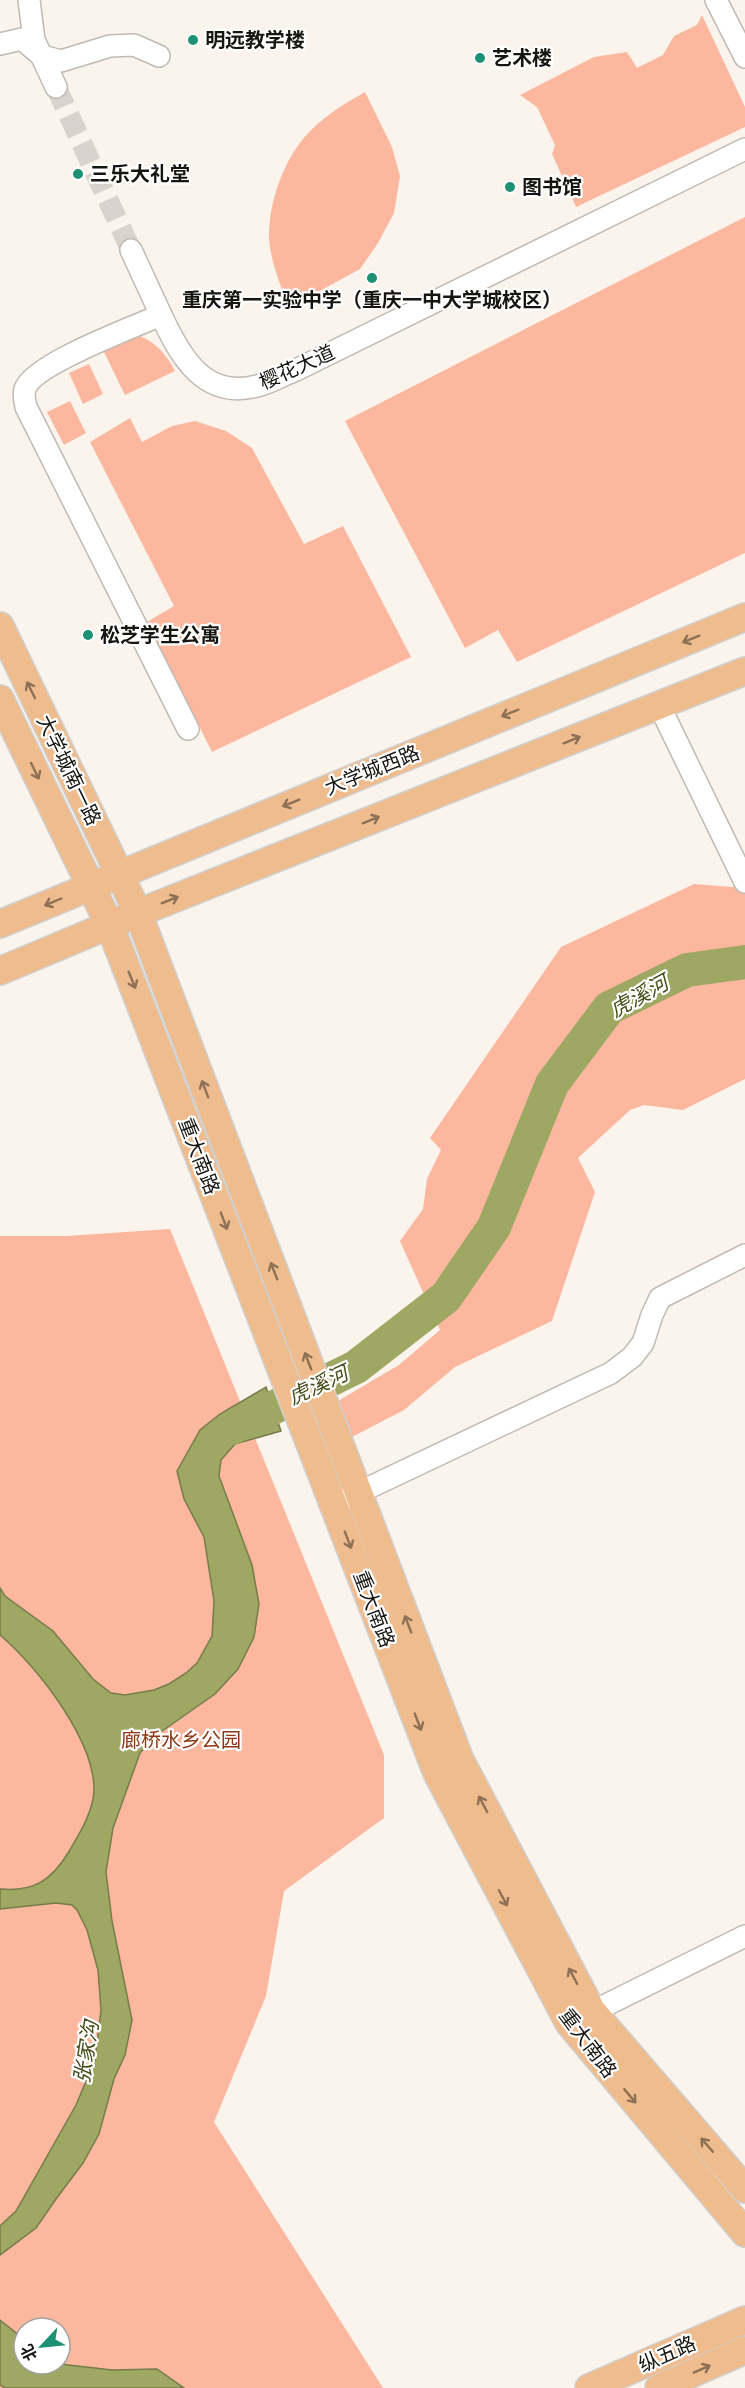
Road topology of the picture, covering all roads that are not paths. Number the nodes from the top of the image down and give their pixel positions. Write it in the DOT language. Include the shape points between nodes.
graph roads {
  1 [pos="29,0"];
  2 [pos="716,0"];
  3 [pos="0,44"];
  4 [pos="42,56"];
  5 [pos="159,56"];
  6 [pos="745,57"];
  7 [pos="56,87"];
  8 [pos="745,149"];
  9 [pos="131,250"];
  10 [pos="161,315"];
  11 [pos="745,617"];
  12 [pos="0,626"];
  13 [pos="745,671"];
  14 [pos="0,699"];
  15 [pos="659,705"];
  16 [pos="188,729"];
  17 [pos="120,874"];
  18 [pos="745,882"];
  19 [pos="91,885"];
  20 [pos="138,913"];
  21 [pos="0,924"];
  22 [pos="110,926"];
  23 [pos="0,971"];
  24 [pos="745,1254"];
  25 [pos="346,1499"];
  26 [pos="745,1936"];
  27 [pos="580,2017"];
  28 [pos="745,2189"];
  29 [pos="745,2233"];
  30 [pos="745,2320"];
  31 [pos="745,2350"];
  32 [pos="590,2388"];
  33 [pos="659,2388"];
  1 -- 4 [label="street" via="34,40"];
  2 -- 6 [label="street"];
  3 -- 4 [label="street" via="22,39"];
  4 -- 5 [label="street" via="61,61 110,46 134,45"];
  4 -- 7 [label="street"];
  8 -- 10 [label="street, 樱花大道" via="257,386 229,389 198,376 175,346"];
  9 -- 10 [label="street, 樱花大道"];
  10 -- 16 [label="street" via="60,360 34,375 24,390 26,408"];
  11 -- 17 [label="main road, 大学城西路, one-way"];
  17 -- 12 [label="main road, 大学城南一路, one-way"];
  13 -- 15 [label="main road"];
  14 -- 19 [label="main road, 大学城南一路, one-way"];
  15 -- 18 [label="street"];
  20 -- 15 [label="main road, one-way"];
  17 -- 19 [label="main road, 大学城西路"];
  17 -- 20 [label="main road, 大学城南一路"];
  19 -- 21 [label="main road, 大学城西路, one-way"];
  19 -- 22 [label="main road, 大学城南一路"];
  20 -- 22 [label="main road"];
  25 -- 20 [label="main road, 重大南路, one-way" via="336,1435"];
  22 -- 23 [label="main road"];
  22 -- 25 [label="main road, 重大南路, one-way" via="311,1447"];
  24 -- 25 [label="street" via="660,1298 643,1343 611,1373"];
  25 -- 27 [label="main road, 重大南路" via="460,1760"];
  26 -- 27 [label="street"];
  28 -- 27 [label="main road, 重大南路, one-way"];
  27 -- 29 [label="main road, 重大南路, one-way"];
  30 -- 32 [label="main road, 纵五路"];
  33 -- 31 [label="main road, 纵五路, one-way"];
}
